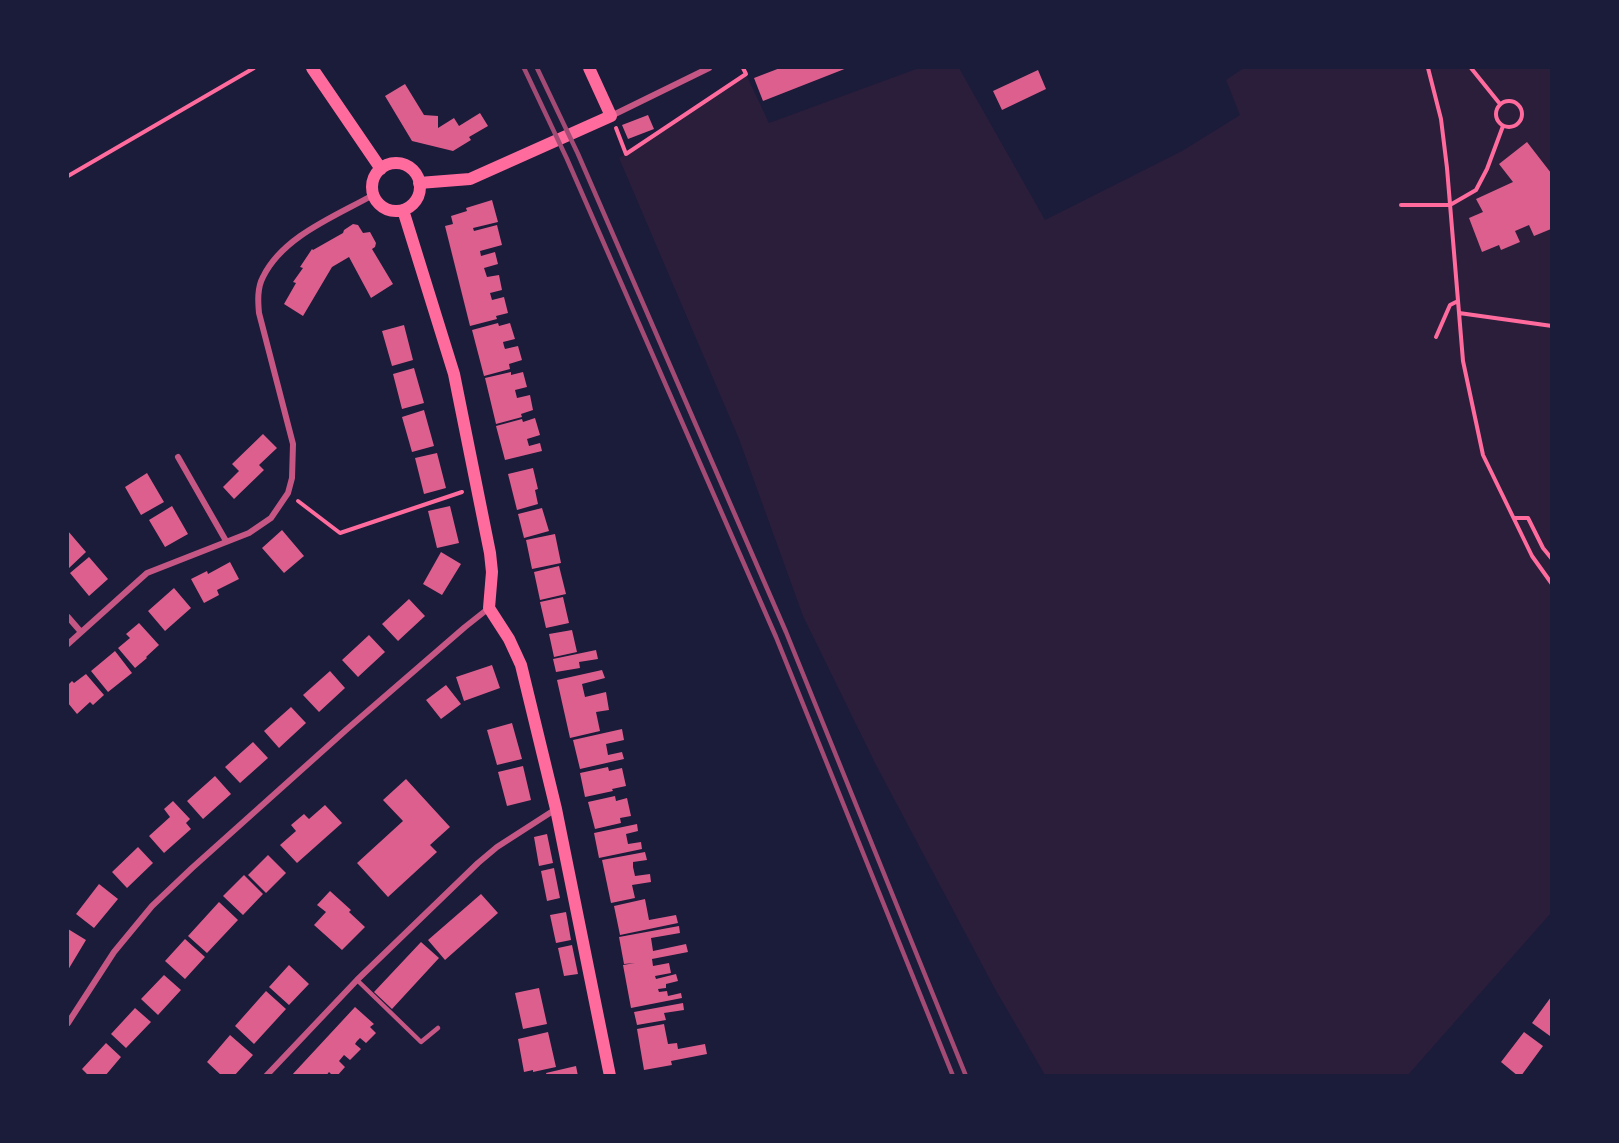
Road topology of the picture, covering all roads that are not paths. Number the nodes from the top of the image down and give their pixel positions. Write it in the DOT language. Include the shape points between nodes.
graph roads {
  1 [pos="312,68"];
  2 [pos="589,68"];
  3 [pos="709,68"];
  4 [pos="611,116"];
  5 [pos="381,169"];
  6 [pos="419,183"];
  7 [pos="373,195"];
  8 [pos="403,210"];
  9 [pos="178,457"];
  10 [pos="226,541"];
  11 [pos="489,608"];
  12 [pos="68,617"];
  13 [pos="81,632"];
  14 [pos="68,644"];
  15 [pos="556,808"];
  16 [pos="357,980"];
  17 [pos="68,1023"];
  18 [pos="438,1028"];
  19 [pos="266,1076"];
  20 [pos="610,1076"];
  1 -- 5 [label="main road"];
  2 -- 4 [label="main road"];
  3 -- 4 [label="street"];
  4 -- 6 [label="main road" via="470,179"];
  5 -- 6 [label="main road" via="394,164 407,166"];
  5 -- 7 [label="main road" via="373,181"];
  6 -- 8 [label="main road" via="418,197"];
  7 -- 8 [label="main road" via="382,207"];
  7 -- 10 [label="street" via="298,236 262,278 259,313 293,444 292,478 288,493 271,518 249,533"];
  8 -- 11 [label="main road" via="454,374 490,553"];
  9 -- 10 [label="street"];
  10 -- 13 [label="street" via="147,573"];
  11 -- 15 [label="main road" via="521,665"];
  11 -- 17 [label="street" via="346,730 152,906 114,952"];
  12 -- 13 [label="street"];
  13 -- 14 [label="street"];
  15 -- 16 [label="street" via="478,862"];
  15 -- 20 [label="main road"];
  16 -- 18 [label="lane" via="421,1042"];
  16 -- 19 [label="street"];
}
